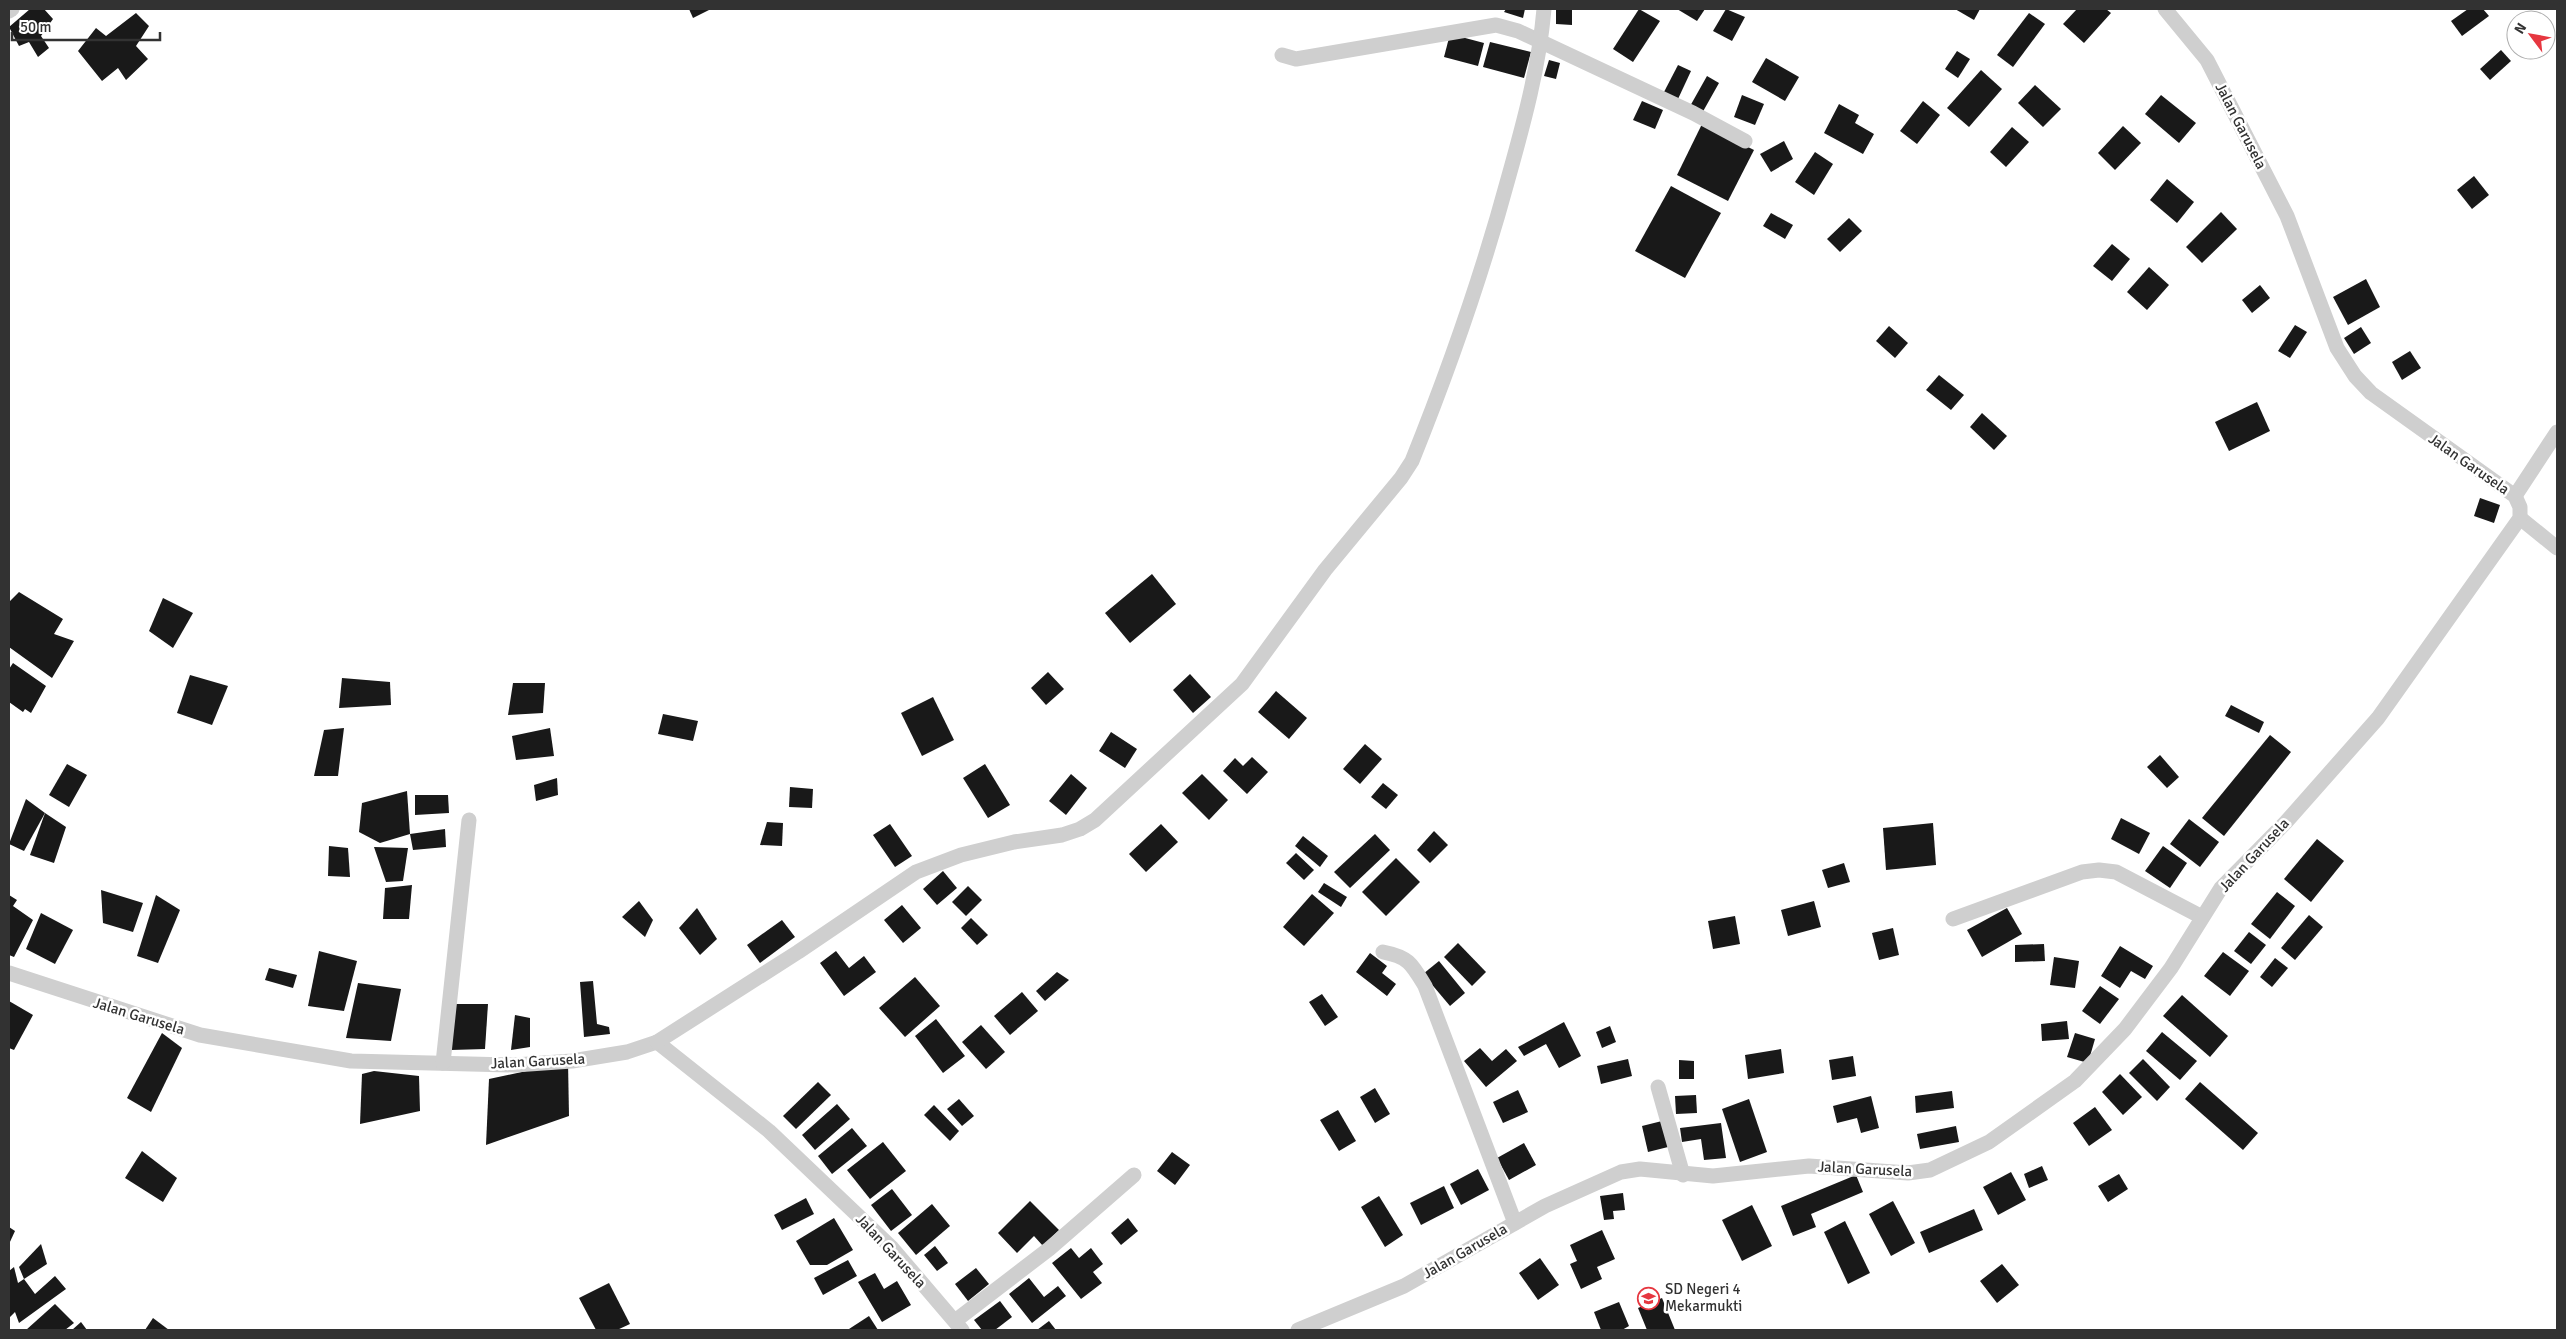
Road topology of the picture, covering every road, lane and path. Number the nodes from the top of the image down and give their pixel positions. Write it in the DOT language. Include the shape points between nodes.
graph roads {
  1 [pos="12,9"];
  2 [pos="1544,9"];
  3 [pos="2165,9"];
  4 [pos="9,11"];
  5 [pos="1541,43"];
  6 [pos="1282,54"];
  7 [pos="1746,141"];
  8 [pos="2557,432"];
  9 [pos="2515,496"];
  10 [pos="2520,518"];
  11 [pos="2557,548"];
  12 [pos="469,820"];
  13 [pos="2202,917"];
  14 [pos="1953,919"];
  15 [pos="1383,952"];
  16 [pos="9,973"];
  17 [pos="657,1042"];
  18 [pos="443,1063"];
  19 [pos="1658,1086"];
  20 [pos="1683,1175"];
  21 [pos="1134,1176"];
  22 [pos="1515,1222"];
  23 [pos="958,1326"];
  24 [pos="1298,1330"];
  1 -- 4 [label="street"];
  2 -- 5 [label="street"];
  3 -- 9 [label="street, Jalan Garusela" via="2211,68 2287,216 2327,326 2355,376 2371,393"];
  5 -- 6 [label="street" via="1518,30 1496,25 1296,59"];
  5 -- 7 [label="street"];
  5 -- 17 [label="street" via="1532,95 1486,261 1412,461 1325,570 1242,684 1095,820 1080,829 961,855 916,872"];
  8 -- 9 [label="street"];
  9 -- 10 [label="street, Jalan Garusela"];
  10 -- 11 [label="street"];
  10 -- 13 [label="street, Jalan Garusela" via="2378,718 2286,822 2221,888"];
  12 -- 18 [label="street"];
  13 -- 14 [label="street" via="2116,872 2099,870 2082,872"];
  13 -- 20 [label="street, Jalan Garusela" via="2171,968 2126,1029 2075,1081 1990,1142 1930,1170 1908,1173 1809,1166 1713,1176"];
  15 -- 22 [label="street" via="1400,955 1411,963 1425,986"];
  16 -- 18 [label="street, Jalan Garusela" via="200,1035 351,1061"];
  17 -- 18 [label="street, Jalan Garusela" via="627,1052 572,1061 515,1065"];
  17 -- 23 [label="street, Jalan Garusela" via="769,1131 892,1248"];
  19 -- 20 [label="street"];
  20 -- 22 [label="street, Jalan Garusela" via="1640,1169 1621,1172"];
  21 -- 23 [label="street"];
  22 -- 24 [label="street, Jalan Garusela" via="1404,1286"];
}
